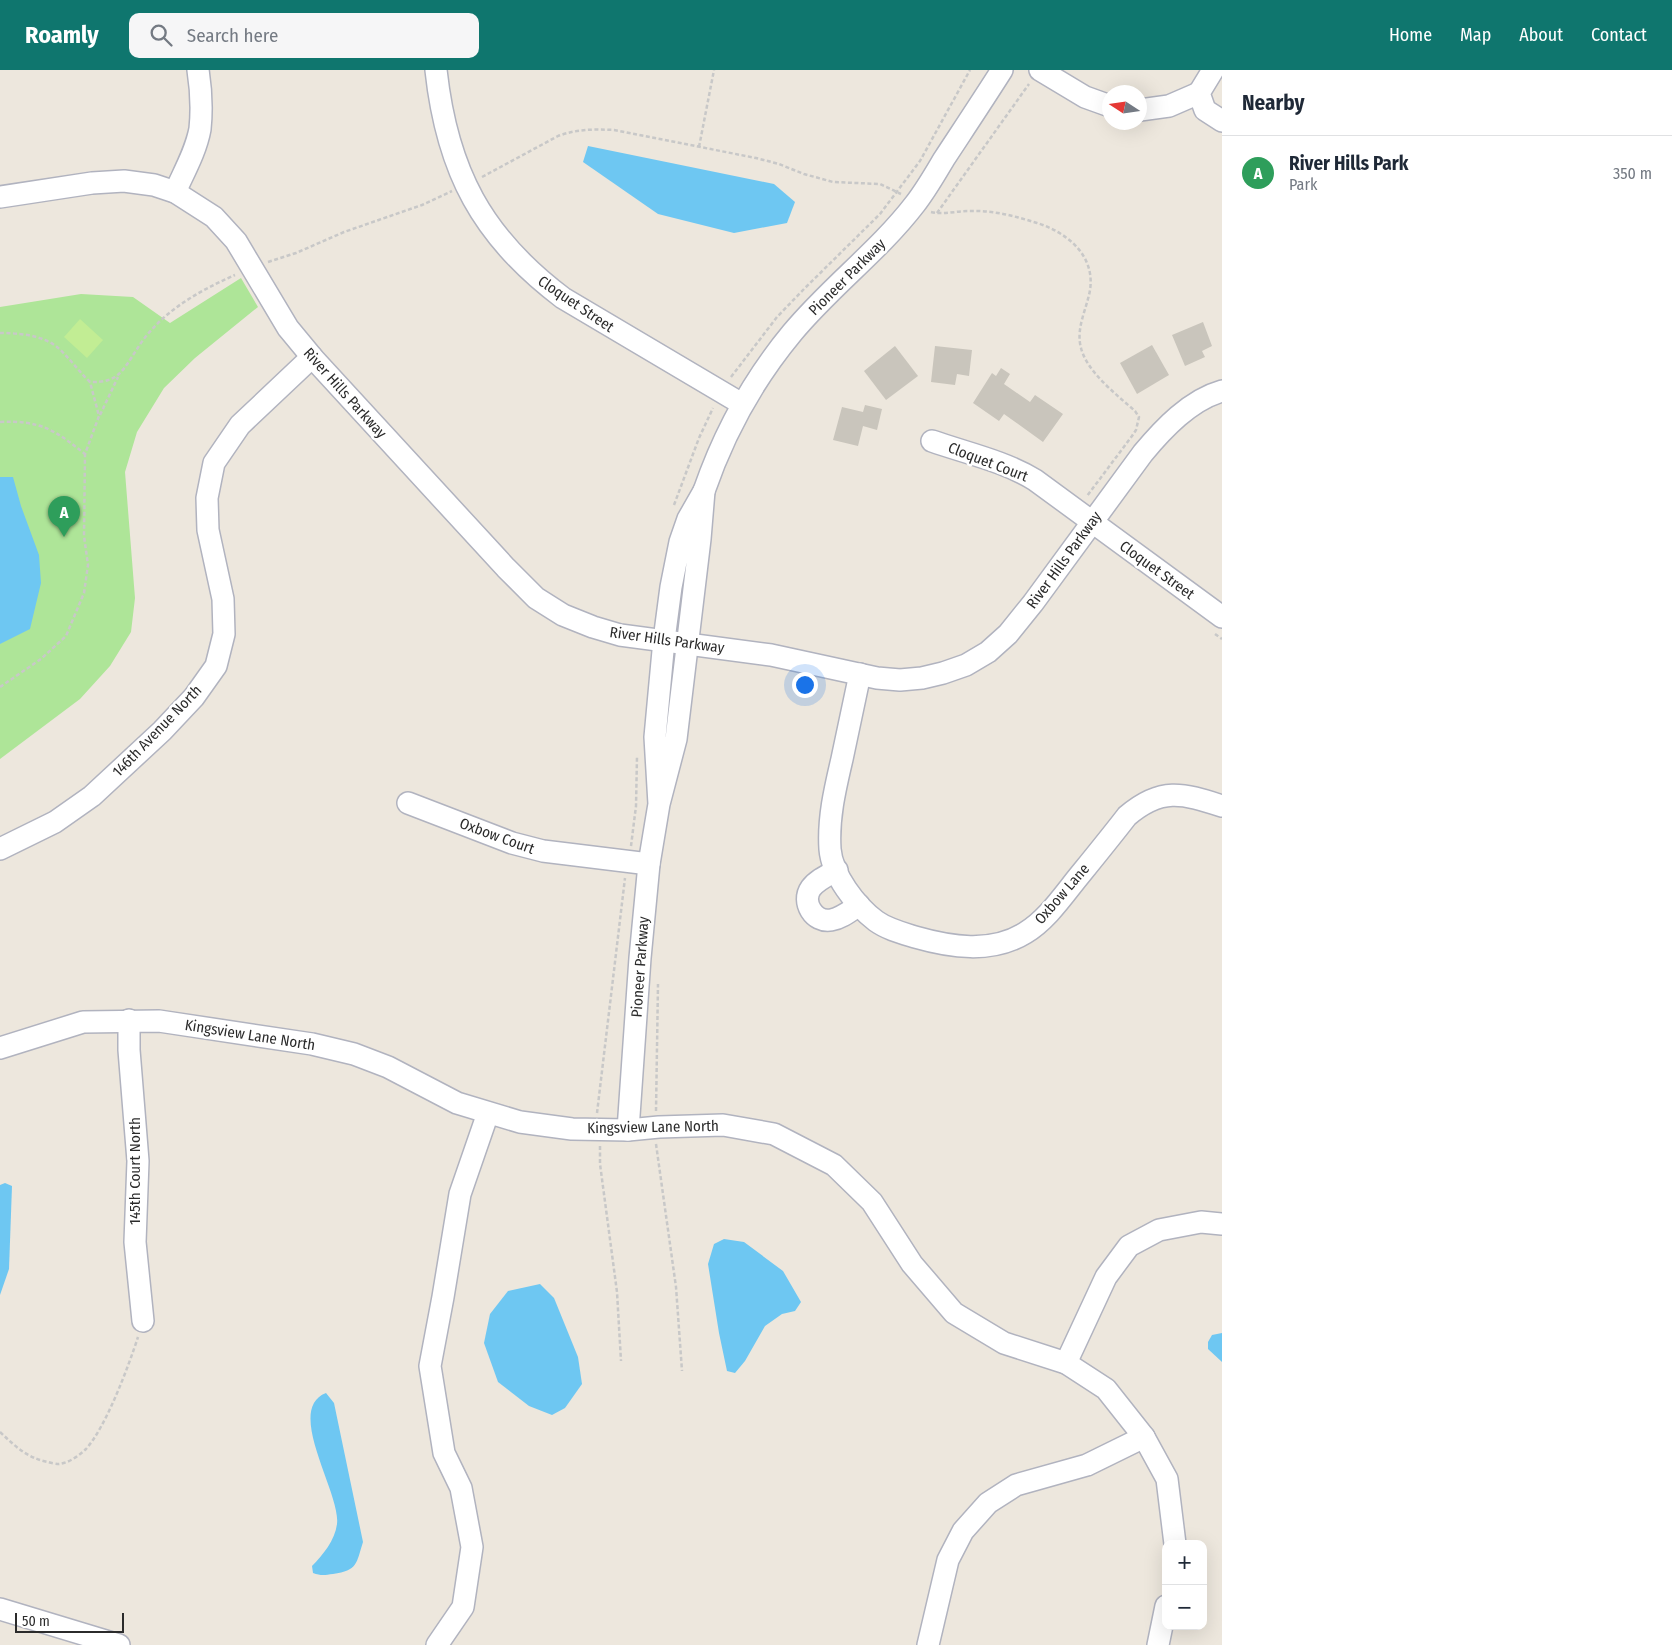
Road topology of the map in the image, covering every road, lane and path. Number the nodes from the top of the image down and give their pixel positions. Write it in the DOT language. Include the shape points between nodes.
graph roads {
  1 [pos="198,70"];
  2 [pos="436,70"];
  3 [pos="714,70"];
  4 [pos="970,70"];
  5 [pos="1002,70"];
  6 [pos="1213,70"];
  7 [pos="1036,76"];
  8 [pos="1102,103"];
  9 [pos="1209,108"];
  10 [pos="1147,109"];
  11 [pos="699,147"];
  12 [pos="475,180"];
  13 [pos="454,190"];
  14 [pos="176,192"];
  15 [pos="896,192"];
  16 [pos="0,197"];
  17 [pos="907,198"];
  18 [pos="927,211"];
  19 [pos="937,213"];
  20 [pos="261,265"];
  21 [pos="236,275"];
  22 [pos="0,333"];
  23 [pos="312,357"];
  24 [pos="118,375"];
  25 [pos="90,382"];
  26 [pos="1222,391"];
  27 [pos="742,404"];
  28 [pos="99,416"];
  29 [pos="0,422"];
  30 [pos="932,441"];
  31 [pos="85,454"];
  32 [pos="704,491"];
  33 [pos="1082,501"];
  34 [pos="1092,522"];
  35 [pos="1222,617"];
  36 [pos="664,640"];
  37 [pos="688,643"];
  38 [pos="860,674"];
  39 [pos="0,688"];
  40 [pos="408,802"];
  41 [pos="658,804"];
  42 [pos="1222,806"];
  43 [pos="0,849"];
  44 [pos="649,864"];
  45 [pos="836,870"];
  46 [pos="859,905"];
  47 [pos="658,984"];
  48 [pos="129,1020"];
  49 [pos="0,1048"];
  50 [pos="488,1114"];
  51 [pos="656,1128"];
  52 [pos="628,1130"];
  53 [pos="1222,1224"];
  54 [pos="144,1321"];
  55 [pos="1066,1363"];
  56 [pos="682,1370"];
  57 [pos="0,1432"];
  58 [pos="1144,1437"];
  59 [pos="1175,1540"];
  60 [pos="0,1609"];
  61 [pos="1162,1626"];
  62 [pos="118,1645"];
  63 [pos="437,1645"];
  64 [pos="928,1645"];
  65 [pos="1158,1645"];
  1 -- 14 [label="street" via="200,130"];
  2 -- 27 [label="street, Cloquet Street" via="445,129 456,162 477,207 500,240 541,282 563,298"];
  3 -- 11 [label="path"];
  4 -- 15 [label="path" via="920,161"];
  5 -- 27 [label="street, Pioneer Parkway" via="916,203 793,332"];
  6 -- 9 [label="street"];
  7 -- 8 [label="street"];
  7 -- 19 [label="path"];
  9 -- 10 [label="street" via="1168,106"];
  11 -- 12 [label="path" via="614,130 584,129 558,136"];
  11 -- 15 [label="path" via="779,164 833,182 880,184"];
  13 -- 20 [label="path"];
  14 -- 16 [label="street, River Hills Parkway" via="124,181"];
  14 -- 23 [label="street, River Hills Parkway" via="214,217 236,241 288,328"];
  15 -- 17 [label="path"];
  18 -- 19 [label="path"];
  19 -- 33 [label="path" via="970,210 1002,214 1050,228 1073,242 1088,266 1090,292 1080,333 1083,355 1138,417 1132,436"];
  21 -- 24 [label="path" via="196,294 160,321"];
  22 -- 25 [label="path" via="38,337 57,347"];
  23 -- 36 [label="street, River Hills Parkway" via="536,598 563,615 593,627 620,635"];
  23 -- 43 [label="street, 146th Avenue North" via="240,425 214,463 207,498 208,530 223,599 224,634 216,666 194,697 162,731 92,796 55,822"];
  24 -- 25 [label="path" via="99,383"];
  24 -- 28 [label="path"];
  25 -- 28 [label="path"];
  26 -- 34 [label="street, River Hills Parkway" via="1196,404 1158,435"];
  27 -- 32 [label="street, Pioneer Parkway" via="714,461"];
  28 -- 31 [label="path"];
  29 -- 31 [label="path" via="18,421 43,426 62,435"];
  30 -- 34 [label="street, Cloquet Court" via="1024,473"];
  31 -- 39 [label="path" via="84,536 88,565 84,593 66,636 42,659"];
  32 -- 36 [label="street, Pioneer Parkway" via="688,519 675,560"];
  32 -- 37 [label="street, Pioneer Parkway"];
  34 -- 35 [label="street, Cloquet Street"];
  34 -- 38 [label="street, River Hills Parkway" via="1033,603 1008,634 988,652 966,665 922,678 900,680"];
  36 -- 37 [label="street, River Hills Parkway"];
  36 -- 41 [label="street, Pioneer Parkway" via="655,737"];
  37 -- 38 [label="street, River Hills Parkway" via="771,655"];
  37 -- 41 [label="street, Pioneer Parkway" via="676,739"];
  38 -- 45 [label="street, Oxbow Lane" via="832,804 830,851"];
  40 -- 44 [label="street, Oxbow Court" via="543,852"];
  41 -- 44 [label="street, Pioneer Parkway"];
  42 -- 46 [label="street, Oxbow Lane" via="1181,795 1153,798 1140,805 1127,816 1038,923 1024,934 994,945 953,946 899,933 877,922"];
  44 -- 52 [label="street, Pioneer Parkway"];
  45 -- 46 [label="street, Oxbow Lane"];
  45 -- 46 [label="street" via="809,890 810,911 818,918 828,920 840,918"];
  47 -- 51 [label="path"];
  48 -- 49 [label="street, Kingsview Lane North" via="83,1022"];
  48 -- 50 [label="street, Kingsview Lane North" via="160,1020 312,1044 354,1054"];
  48 -- 54 [label="street, 145th Court North" via="138,1161 136,1242"];
  50 -- 52 [label="street, Kingsview Lane North" via="572,1129"];
  50 -- 63 [label="street" via="460,1194 430,1366 444,1453 461,1488 472,1547 463,1607"];
  51 -- 52 [label="street, Kingsview Lane North"];
  51 -- 55 [label="street, Kingsview Lane North" via="723,1125 774,1134 834,1165 872,1202 912,1264 954,1313 1004,1343"];
  51 -- 56 [label="path" via="676,1287"];
  53 -- 55 [label="street" via="1201,1222 1159,1230 1129,1246 1106,1277"];
  54 -- 57 [label="path" via="103,1421 86,1448 74,1458 59,1464 36,1460"];
  55 -- 58 [label="street, Kingsview Lane North" via="1106,1389"];
  58 -- 59 [label="street, Kingsview Lane North" via="1167,1479"];
  58 -- 64 [label="street" via="1087,1465 1016,1485 988,1504 964,1531 948,1560"];
  60 -- 62 [label="street"];
  61 -- 65 [label="street"];
}
